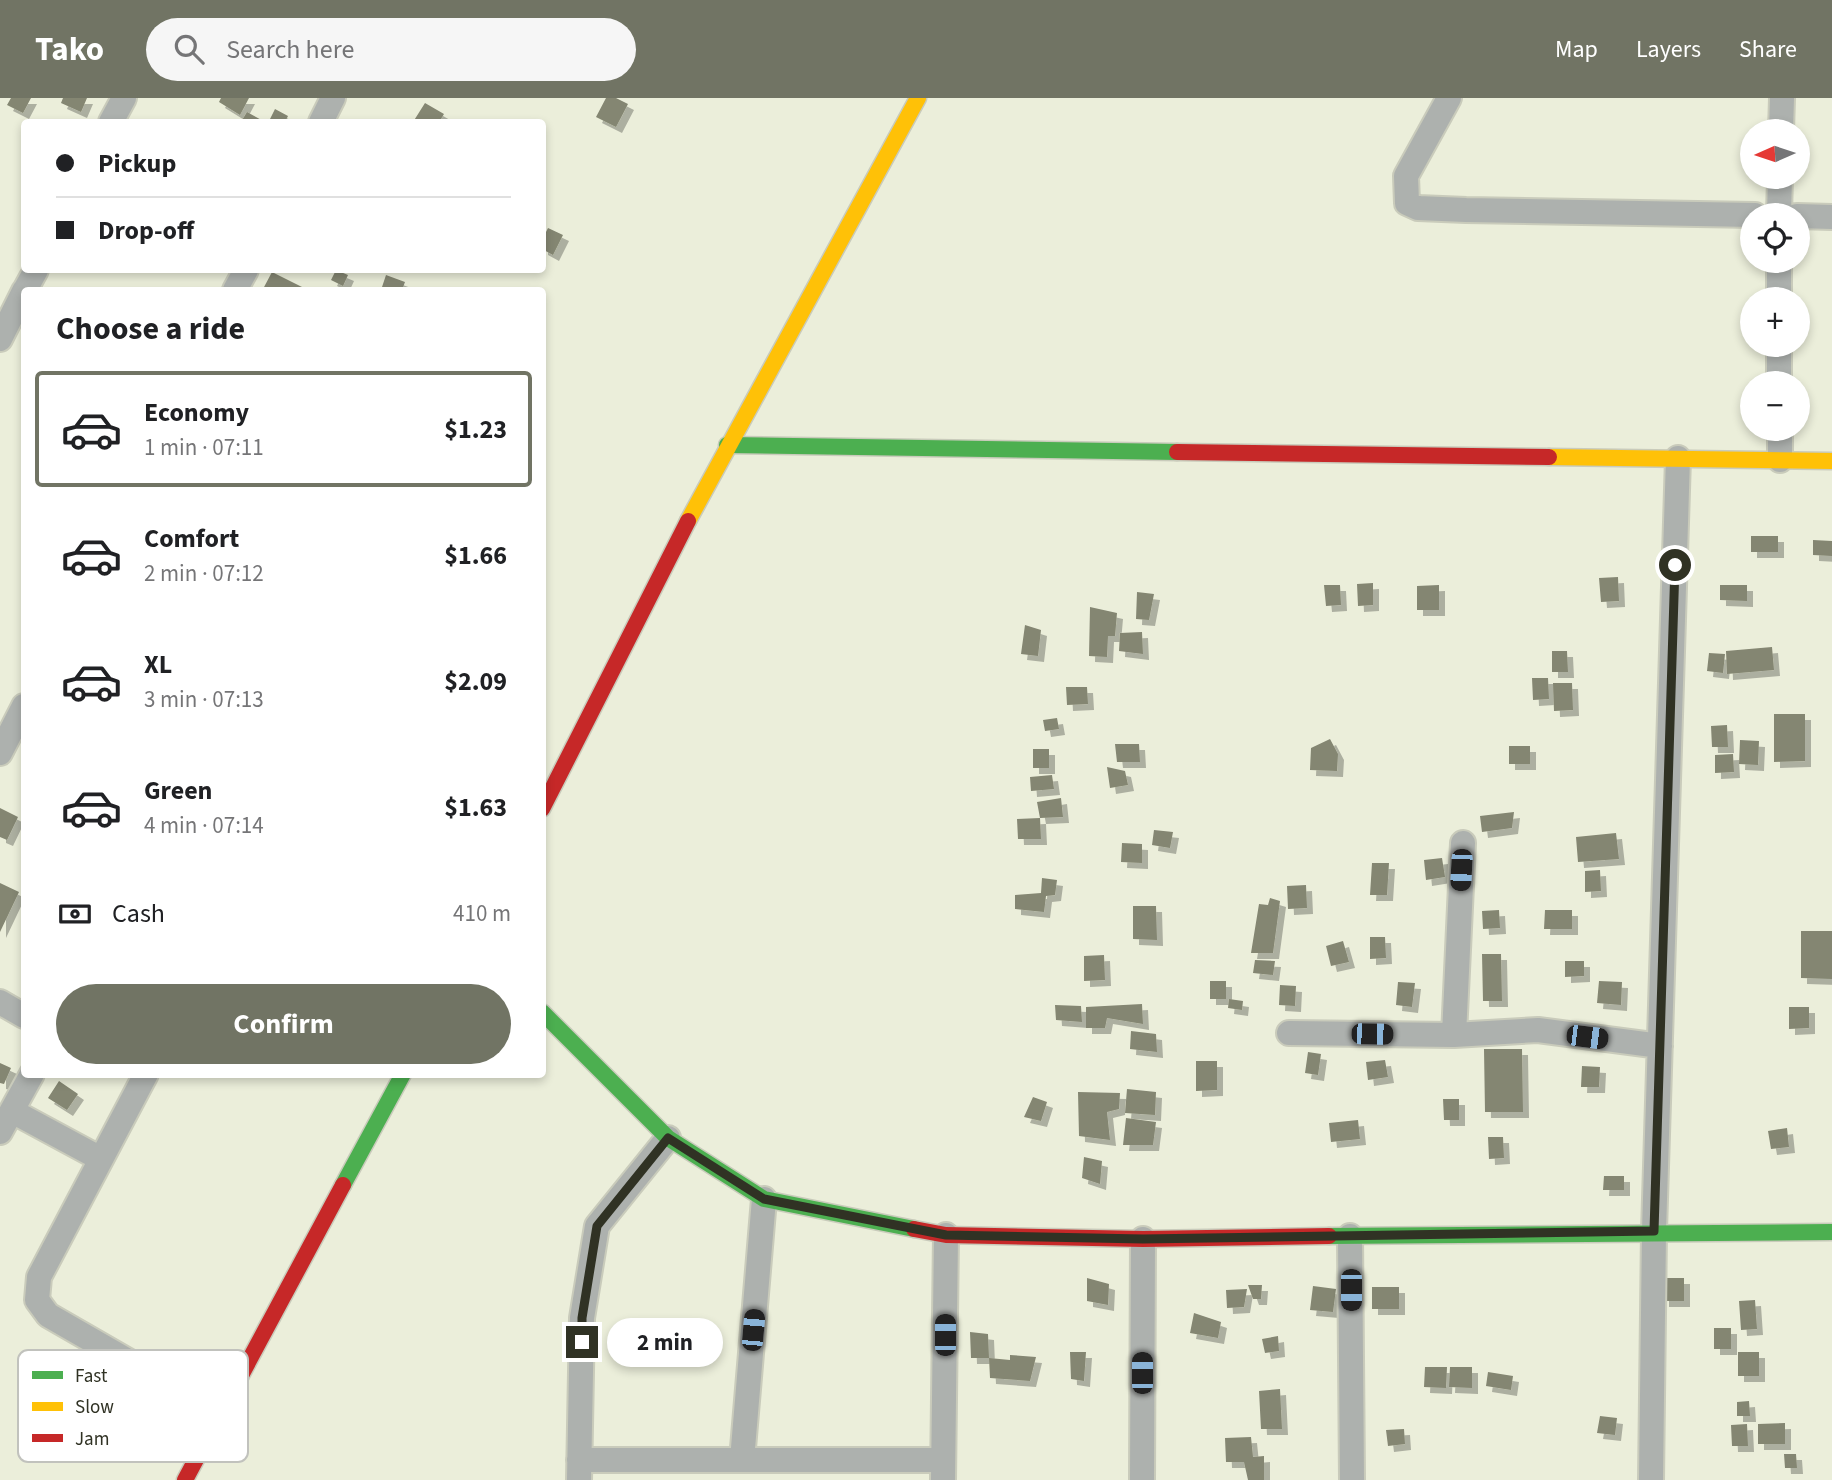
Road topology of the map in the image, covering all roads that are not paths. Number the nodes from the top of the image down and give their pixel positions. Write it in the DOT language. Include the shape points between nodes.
graph roads {
  1 [pos="124,98"];
  2 [pos="333,98"];
  3 [pos="918,98"];
  4 [pos="1449,98"];
  5 [pos="1782,98"];
  6 [pos="113,119"];
  7 [pos="322,119"];
  8 [pos="1781,119"];
  9 [pos="1740,215"];
  10 [pos="1810,216"];
  11 [pos="1832,217"];
  12 [pos="21,299"];
  13 [pos="0,339"];
  14 [pos="1780,441"];
  15 [pos="727,445"];
  16 [pos="1678,458"];
  17 [pos="1780,460"];
  18 [pos="1832,461"];
  19 [pos="17,709"];
  20 [pos="0,754"];
  21 [pos="546,801"];
  22 [pos="1463,842"];
  23 [pos="0,1002"];
  24 [pos="21,1014"];
  25 [pos="546,1016"];
  26 [pos="1289,1034"];
  27 [pos="1454,1035"];
  28 [pos="1660,1046"];
  29 [pos="30,1078"];
  30 [pos="140,1078"];
  31 [pos="401,1078"];
  32 [pos="12,1111"];
  33 [pos="0,1132"];
  34 [pos="668,1138"];
  35 [pos="101,1159"];
  36 [pos="764,1199"];
  37 [pos="1654,1231"];
  38 [pos="1832,1231"];
  39 [pos="946,1235"];
  40 [pos="1350,1236"];
  41 [pos="1143,1239"];
  42 [pos="109,1350"];
  43 [pos="248,1362"];
  44 [pos="742,1460"];
  45 [pos="195,1462"];
  46 [pos="579,1470"];
  47 [pos="943,1470"];
  48 [pos="185,1480"];
  49 [pos="1142,1480"];
  50 [pos="1352,1480"];
  51 [pos="1651,1480"];
  1 -- 6 [label="street"];
  2 -- 7 [label="street"];
  3 -- 15 [label="street"];
  4 -- 9 [label="street" via="1406,176 1407,204 1466,210"];
  5 -- 8 [label="street"];
  10 -- 11 [label="street"];
  12 -- 13 [label="street"];
  14 -- 17 [label="street"];
  15 -- 16 [label="street"];
  15 -- 21 [label="street"];
  16 -- 17 [label="street"];
  16 -- 28 [label="street"];
  17 -- 18 [label="street"];
  19 -- 20 [label="street"];
  22 -- 27 [label="street"];
  23 -- 24 [label="street"];
  25 -- 34 [label="street"];
  26 -- 27 [label="street"];
  27 -- 28 [label="street" via="1538,1030"];
  28 -- 37 [label="street"];
  29 -- 32 [label="street"];
  30 -- 35 [label="street"];
  31 -- 43 [label="street"];
  32 -- 33 [label="street"];
  32 -- 35 [label="street"];
  34 -- 36 [label="street"];
  34 -- 46 [label="street" via="597,1226 582,1318"];
  35 -- 42 [label="street" via="39,1277 37,1300 48,1315"];
  36 -- 39 [label="street"];
  36 -- 44 [label="street"];
  37 -- 38 [label="street"];
  37 -- 40 [label="street"];
  37 -- 51 [label="street"];
  39 -- 41 [label="street"];
  39 -- 47 [label="street"];
  40 -- 41 [label="street"];
  40 -- 50 [label="street"];
  41 -- 49 [label="street"];
  44 -- 46 [label="street"];
  44 -- 47 [label="street"];
  45 -- 48 [label="street"];
}
